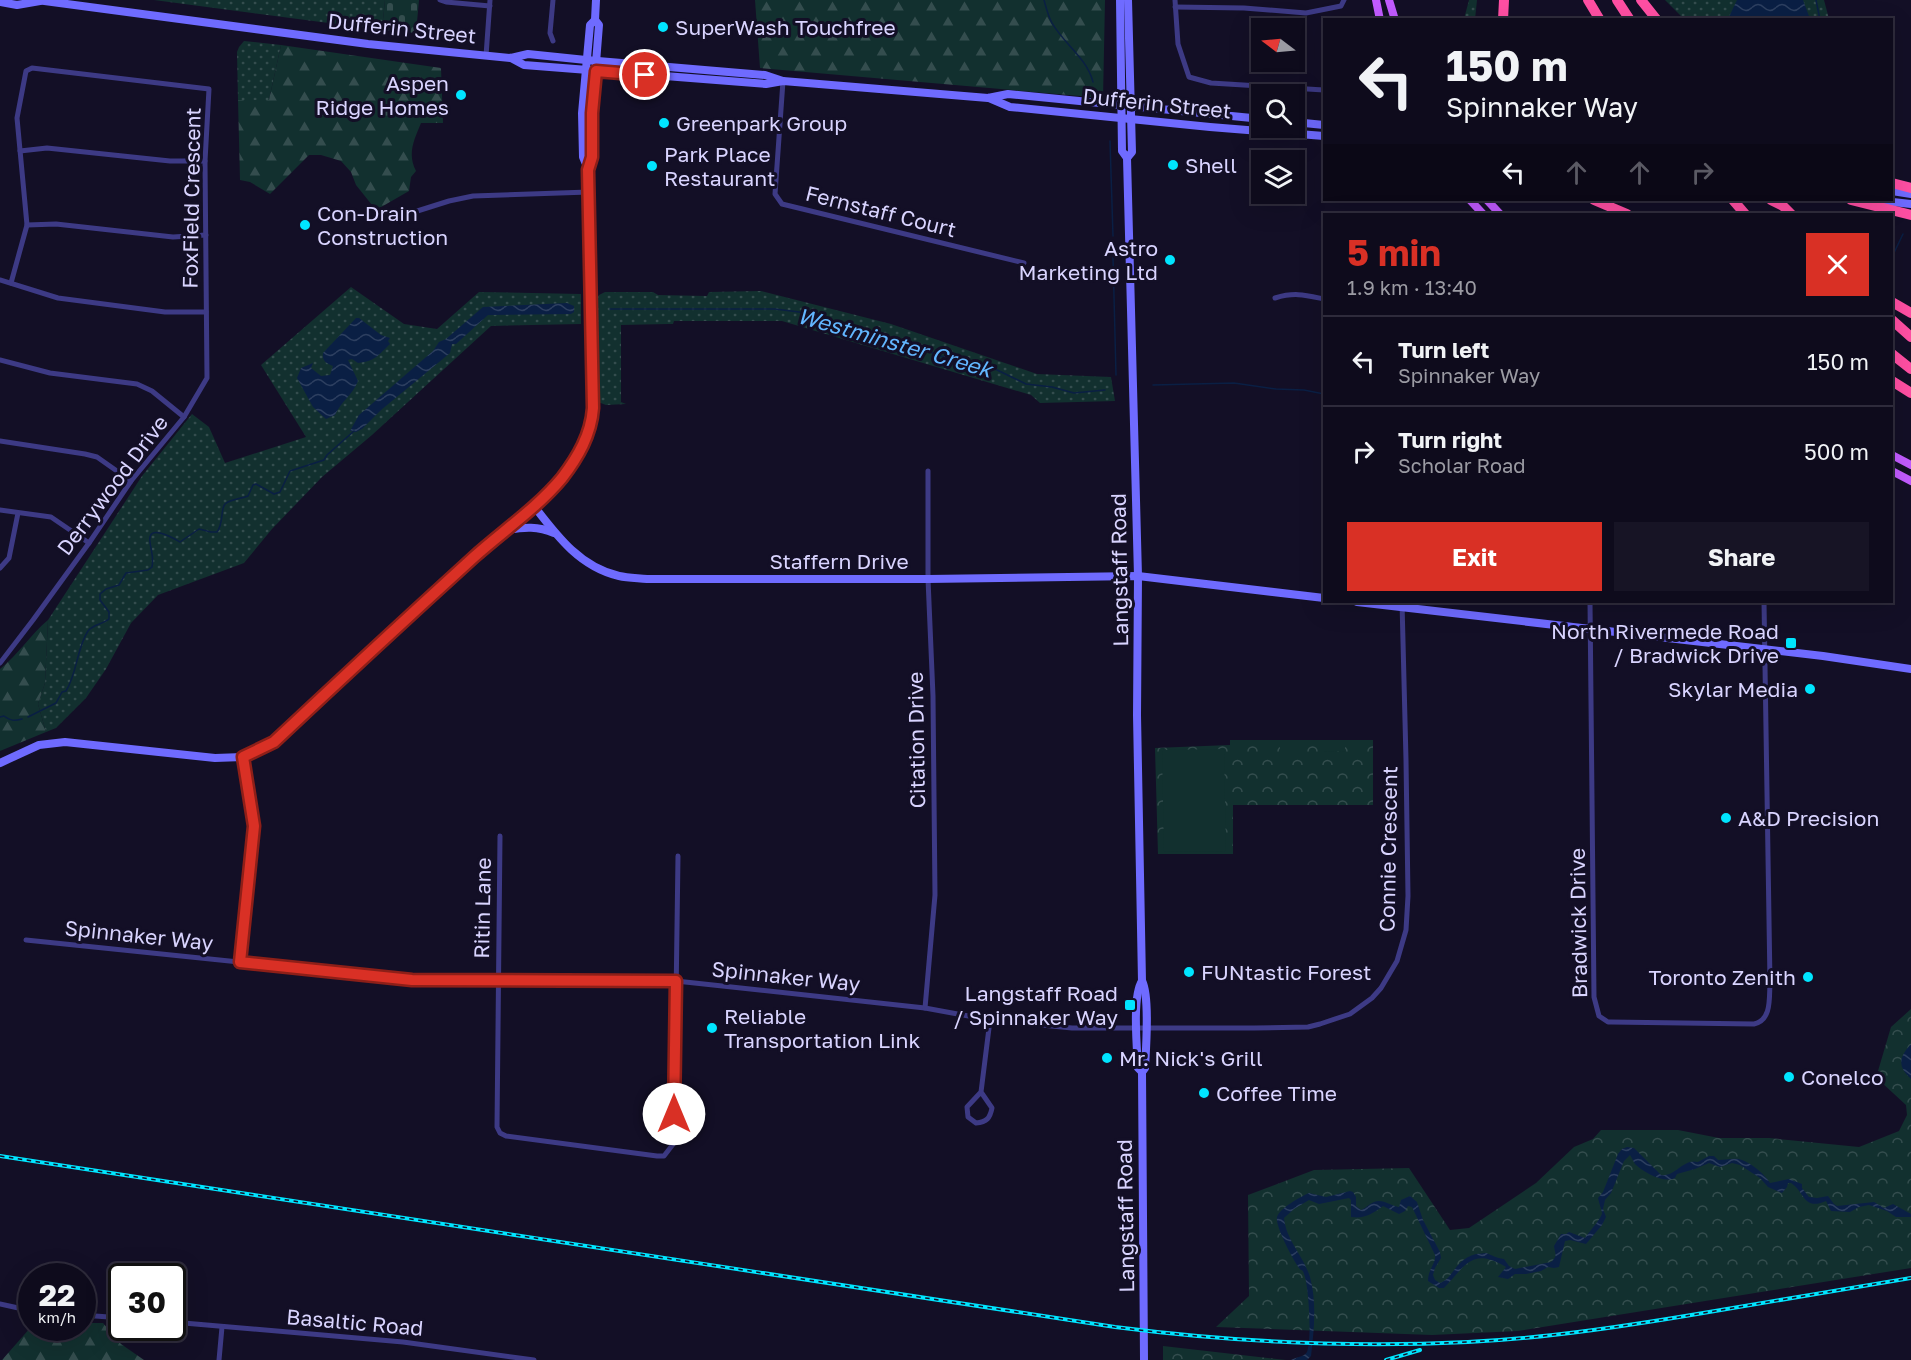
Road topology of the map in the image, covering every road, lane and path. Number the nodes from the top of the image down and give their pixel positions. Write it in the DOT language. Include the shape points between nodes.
graph roads {
  1 [pos="440,0"];
  2 [pos="553,0"];
  3 [pos="596,0"];
  4 [pos="1120,0"];
  5 [pos="1128,0"];
  6 [pos="1344,0"];
  7 [pos="1376,0"];
  8 [pos="1389,0"];
  9 [pos="1504,0"];
  10 [pos="1588,0"];
  11 [pos="1617,0"];
  12 [pos="1641,0"];
  13 [pos="39,1"];
  14 [pos="0,2"];
  15 [pos="490,3"];
  16 [pos="1175,3"];
  17 [pos="1380,18"];
  18 [pos="1394,18"];
  19 [pos="1503,18"];
  20 [pos="1599,18"];
  21 [pos="1629,18"];
  22 [pos="1655,18"];
  23 [pos="595,20"];
  24 [pos="553,41"];
  25 [pos="486,56"];
  26 [pos="511,58"];
  27 [pos="586,60"];
  28 [pos="596,61"];
  29 [pos="585,70"];
  30 [pos="596,71"];
  31 [pos="783,81"];
  32 [pos="1323,90"];
  33 [pos="988,98"];
  34 [pos="1126,105"];
  35 [pos="1251,117"];
  36 [pos="1121,118"];
  37 [pos="1131,119"];
  38 [pos="1305,123"];
  39 [pos="1323,125"];
  40 [pos="1323,136"];
  41 [pos="20,151"];
  42 [pos="1127,158"];
  43 [pos="205,161"];
  44 [pos="588,170"];
  45 [pos="1893,183"];
  46 [pos="1911,188"];
  47 [pos="1893,191"];
  48 [pos="589,192"];
  49 [pos="1911,194"];
  50 [pos="1471,201"];
  51 [pos="1488,201"];
  52 [pos="1596,201"];
  53 [pos="1734,201"];
  54 [pos="1767,201"];
  55 [pos="1773,201"];
  56 [pos="1855,201"];
  57 [pos="1884,201"];
  58 [pos="1911,204"];
  59 [pos="411,213"];
  60 [pos="1482,213"];
  61 [pos="1499,213"];
  62 [pos="1625,213"];
  63 [pos="1744,213"];
  64 [pos="1779,213"];
  65 [pos="1790,213"];
  66 [pos="1911,215"];
  67 [pos="27,225"];
  68 [pos="206,235"];
  69 [pos="1024,263"];
  70 [pos="0,280"];
  71 [pos="11,283"];
  72 [pos="1275,298"];
  73 [pos="1323,299"];
  74 [pos="1893,303"];
  75 [pos="206,312"];
  76 [pos="1911,312"];
  77 [pos="1893,321"];
  78 [pos="1911,337"];
  79 [pos="1893,355"];
  80 [pos="0,360"];
  81 [pos="1911,369"];
  82 [pos="1893,382"];
  83 [pos="1911,393"];
  84 [pos="184,417"];
  85 [pos="0,441"];
  86 [pos="1893,456"];
  87 [pos="1911,465"];
  88 [pos="928,471"];
  89 [pos="1893,472"];
  90 [pos="131,481"];
  91 [pos="1911,481"];
  92 [pos="534,506"];
  93 [pos="0,510"];
  94 [pos="18,513"];
  95 [pos="506,530"];
  96 [pos="555,534"];
  97 [pos="89,543"];
  98 [pos="0,568"];
  99 [pos="1138,576"];
  100 [pos="928,579"];
  101 [pos="1323,598"];
  102 [pos="1380,603"];
  103 [pos="1590,603"];
  104 [pos="1764,603"];
  105 [pos="1402,604"];
  106 [pos="1590,628"];
  107 [pos="1764,649"];
  108 [pos="0,663"];
  109 [pos="1911,669"];
  110 [pos="243,757"];
  111 [pos="0,763"];
  112 [pos="500,836"];
  113 [pos="678,856"];
  114 [pos="26,940"];
  115 [pos="240,962"];
  116 [pos="497,981"];
  117 [pos="676,981"];
  118 [pos="1142,981"];
  119 [pos="925,1008"];
  120 [pos="990,1020"];
  121 [pos="1136,1027"];
  122 [pos="1146,1027"];
  123 [pos="1142,1072"];
  124 [pos="981,1092"];
  125 [pos="0,1304"];
  126 [pos="18,1308"];
  127 [pos="186,1323"];
  128 [pos="222,1327"];
  129 [pos="219,1360"];
  130 [pos="534,1360"];
  131 [pos="1144,1360"];
  1 -- 15 [label="street"];
  2 -- 24 [label="street"];
  3 -- 23 [label="main road"];
  4 -- 34 [label="main road, Langstaff Road"];
  5 -- 34 [label="main road, Langstaff Road"];
  6 -- 16 [label="street" via="1341,6 1306,13"];
  7 -- 17 [label="main road"];
  8 -- 18 [label="main road"];
  9 -- 19 [label="highway"];
  10 -- 20 [label="highway"];
  11 -- 21 [label="highway"];
  12 -- 22 [label="highway"];
  13 -- 14 [label="main road, Dufferin Street" via="17,5"];
  13 -- 25 [label="main road, Dufferin Street" via="368,45"];
  15 -- 25 [label="street"];
  16 -- 32 [label="street" via="1176,32 1189,77 1211,83"];
  23 -- 27 [label="main road" via="590,25"];
  23 -- 28 [label="main road" via="599,25"];
  25 -- 26 [label="main road, Dufferin Street"];
  26 -- 27 [label="main road, Dufferin Street" via="528,54"];
  26 -- 29 [label="main road, Dufferin Street" via="524,65"];
  27 -- 28 [label="main road, Dufferin Street"];
  27 -- 29 [label="main road"];
  28 -- 30 [label="main road"];
  28 -- 31 [label="main road, Dufferin Street" via="765,75"];
  29 -- 30 [label="main road, Dufferin Street"];
  29 -- 44 [label="main road" via="583,157"];
  30 -- 31 [label="main road, Dufferin Street" via="766,84"];
  30 -- 44 [label="main road"];
  31 -- 33 [label="main road, Dufferin Street"];
  31 -- 69 [label="street, Fernstaff Court" via="775,194 782,204"];
  33 -- 34 [label="main road, Dufferin Street" via="1008,94"];
  33 -- 36 [label="main road, Dufferin Street" via="1010,107"];
  34 -- 35 [label="main road, Dufferin Street"];
  34 -- 36 [label="main road, Langstaff Road"];
  34 -- 37 [label="main road, Langstaff Road"];
  36 -- 37 [label="main road, Dufferin Street"];
  36 -- 42 [label="main road, Langstaff Road" via="1122,151"];
  37 -- 40 [label="main road, Dufferin Street"];
  37 -- 42 [label="main road, Langstaff Road" via="1132,152"];
  38 -- 39 [label="main road"];
  41 -- 43 [label="street" via="47,148"];
  41 -- 43 [label="street, FoxField Crescent" via="18,118 26,72 32,68 209,89"];
  41 -- 67 [label="street, FoxField Crescent"];
  42 -- 99 [label="main road, Langstaff Road"];
  43 -- 68 [label="street, FoxField Crescent"];
  44 -- 48 [label="main road"];
  45 -- 46 [label="highway"];
  47 -- 49 [label="main road"];
  48 -- 59 [label="street" via="473,196"];
  48 -- 92 [label="main road" via="591,425 579,454"];
  50 -- 60 [label="main road"];
  51 -- 61 [label="main road"];
  52 -- 62 [label="highway"];
  53 -- 63 [label="highway"];
  54 -- 64 [label="highway"];
  55 -- 65 [label="highway"];
  56 -- 66 [label="highway"];
  57 -- 58 [label="main road"];
  67 -- 68 [label="street" via="56,224 173,237"];
  67 -- 71 [label="street, FoxField Crescent"];
  68 -- 75 [label="street, FoxField Crescent"];
  70 -- 71 [label="street"];
  71 -- 75 [label="street" via="58,298 165,312"];
  72 -- 73 [label="street" via="1291,293"];
  74 -- 76 [label="highway"];
  75 -- 84 [label="street, Derrywood Drive" via="207,378"];
  77 -- 78 [label="highway"];
  79 -- 81 [label="highway"];
  80 -- 84 [label="street" via="50,373 137,384 153,391"];
  82 -- 83 [label="highway"];
  84 -- 90 [label="street, Derrywood Drive"];
  85 -- 90 [label="street" via="85,454 98,458"];
  86 -- 87 [label="main road"];
  88 -- 100 [label="street, Citation Drive"];
  89 -- 91 [label="main road"];
  90 -- 97 [label="street, Derrywood Drive"];
  92 -- 95 [label="main road"];
  92 -- 96 [label="main road, Staffern Drive"];
  93 -- 94 [label="street"];
  94 -- 97 [label="street" via="51,517"];
  94 -- 98 [label="street" via="9,558"];
  95 -- 96 [label="main road" via="533,527"];
  95 -- 110 [label="main road" via="274,742"];
  96 -- 100 [label="main road, Staffern Drive" via="582,560 619,576"];
  97 -- 108 [label="street, Derrywood Drive"];
  99 -- 100 [label="main road, Staffern Drive"];
  99 -- 101 [label="main road, Staffern Drive"];
  99 -- 118 [label="main road, Langstaff Road"];
  100 -- 119 [label="street, Citation Drive" via="935,895"];
  102 -- 105 [label="main road"];
  103 -- 106 [label="street, Bradwick Drive"];
  104 -- 107 [label="street, Bradwick Drive"];
  105 -- 106 [label="main road"];
  105 -- 122 [label="street, Connie Crescent" via="1407,912 1402,946 1390,975 1372,998 1350,1014 1308,1027"];
  106 -- 107 [label="main road"];
  106 -- 107 [label="street, Bradwick Drive" via="1594,997 1599,1016 1608,1022 1756,1024 1767,1014 1770,983"];
  107 -- 109 [label="main road"];
  110 -- 111 [label="main road" via="215,758 65,742 39,745"];
  110 -- 115 [label="street" via="254,826"];
  112 -- 116 [label="street, Ritin Lane"];
  113 -- 117 [label="street"];
  114 -- 115 [label="street, Spinnaker Way"];
  115 -- 116 [label="street, Spinnaker Way" via="412,980"];
  116 -- 117 [label="street, Spinnaker Way"];
  116 -- 117 [label="street, Ritin Lane" via="500,1133 657,1156 664,1155 674,1143"];
  117 -- 119 [label="street, Spinnaker Way"];
  118 -- 121 [label="main road, Langstaff Road" via="1138,987"];
  118 -- 122 [label="main road, Langstaff Road"];
  119 -- 120 [label="street, Spinnaker Way"];
  120 -- 121 [label="street, Spinnaker Way" via="1072,1028"];
  120 -- 124 [label="street"];
  121 -- 122 [label="street, Spinnaker Way"];
  121 -- 123 [label="main road, Langstaff Road" via="1138,1068"];
  122 -- 123 [label="main road, Langstaff Road"];
  123 -- 131 [label="main road, Langstaff Road"];
  124 -- 124 [label="street" via="967,1107 968,1117 976,1123 991,1116 992,1108"];
  125 -- 126 [label="street"];
  127 -- 128 [label="street, Basaltic Road"];
  128 -- 129 [label="street"];
  128 -- 130 [label="street, Basaltic Road" via="403,1342"];
}
